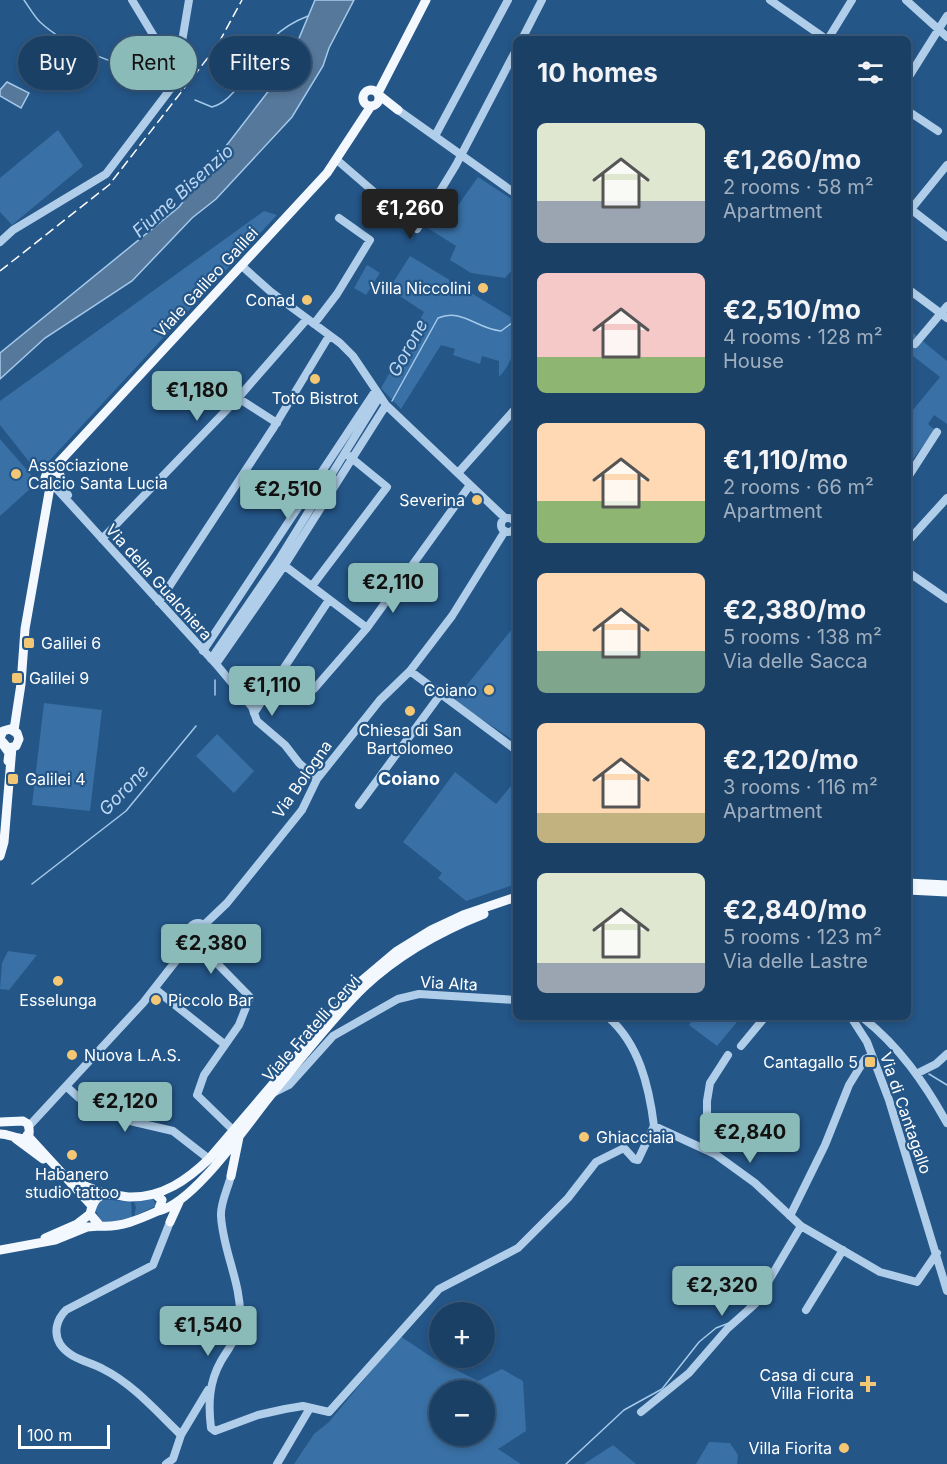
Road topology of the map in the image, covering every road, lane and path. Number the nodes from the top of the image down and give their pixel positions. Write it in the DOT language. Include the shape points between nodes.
graph roads {
  1 [pos="132,0"];
  2 [pos="189,0"];
  3 [pos="426,0"];
  4 [pos="508,0"];
  5 [pos="542,0"];
  6 [pos="770,0"];
  7 [pos="852,0"];
  8 [pos="906,0"];
  9 [pos="947,16"];
  10 [pos="938,31"];
  11 [pos="154,36"];
  12 [pos="183,36"];
  13 [pos="524,36"];
  14 [pos="823,36"];
  15 [pos="829,36"];
  16 [pos="947,38"];
  17 [pos="927,46"];
  18 [pos="513,56"];
  19 [pos="911,73"];
  20 [pos="170,90"];
  21 [pos="373,98"];
  22 [pos="398,110"];
  23 [pos="911,113"];
  24 [pos="938,131"];
  25 [pos="435,136"];
  26 [pos="461,155"];
  27 [pos="337,160"];
  28 [pos="946,167"];
  29 [pos="513,192"];
  30 [pos="911,207"];
  31 [pos="911,212"];
  32 [pos="339,218"];
  33 [pos="947,237"];
  34 [pos="0,242"];
  35 [pos="242,266"];
  36 [pos="911,291"];
  37 [pos="947,306"];
  38 [pos="944,315"];
  39 [pos="311,322"];
  40 [pos="329,336"];
  41 [pos="915,344"];
  42 [pos="378,393"];
  43 [pos="238,398"];
  44 [pos="386,405"];
  45 [pos="513,411"];
  46 [pos="277,423"];
  47 [pos="937,432"];
  48 [pos="70,448"];
  49 [pos="349,456"];
  50 [pos="911,472"];
  51 [pos="458,473"];
  52 [pos="54,483"];
  53 [pos="470,485"];
  54 [pos="947,498"];
  55 [pos="505,519"];
  56 [pos="513,521"];
  57 [pos="924,521"];
  58 [pos="513,528"];
  59 [pos="505,531"];
  60 [pos="911,537"];
  61 [pos="102,539"];
  62 [pos="911,541"];
  63 [pos="281,563"];
  64 [pos="911,574"];
  65 [pos="312,586"];
  66 [pos="947,599"];
  67 [pos="329,600"];
  68 [pos="159,602"];
  69 [pos="367,628"];
  70 [pos="203,651"];
  71 [pos="214,662"];
  72 [pos="410,671"];
  73 [pos="314,689"];
  74 [pos="440,695"];
  75 [pos="254,713"];
  76 [pos="4,738"];
  77 [pos="513,748"];
  78 [pos="317,779"];
  79 [pos="359,805"];
  80 [pos="1,853"];
  81 [pos="911,883"];
  82 [pos="947,885"];
  83 [pos="911,890"];
  84 [pos="947,892"];
  85 [pos="513,898"];
  86 [pos="513,904"];
  87 [pos="204,925"];
  88 [pos="196,940"];
  89 [pos="155,989"];
  90 [pos="513,1000"];
  91 [pos="611,1020"];
  92 [pos="763,1020"];
  93 [pos="853,1020"];
  94 [pos="866,1020"];
  95 [pos="880,1032"];
  96 [pos="867,1042"];
  97 [pos="224,1044"];
  98 [pos="741,1046"];
  99 [pos="947,1054"];
  100 [pos="728,1055"];
  101 [pos="872,1056"];
  102 [pos="918,1073"];
  103 [pos="67,1087"];
  104 [pos="272,1094"];
  105 [pos="0,1122"];
  106 [pos="947,1123"];
  107 [pos="654,1126"];
  108 [pos="26,1127"];
  109 [pos="237,1132"];
  110 [pos="0,1134"];
  111 [pos="16,1139"];
  112 [pos="707,1150"];
  113 [pos="211,1163"];
  114 [pos="53,1165"];
  115 [pos="231,1176"];
  116 [pos="69,1179"];
  117 [pos="106,1194"];
  118 [pos="180,1199"];
  119 [pos="161,1204"];
  120 [pos="91,1210"];
  121 [pos="790,1216"];
  122 [pos="170,1222"];
  123 [pos="100,1226"];
  124 [pos="801,1226"];
  125 [pos="32,1244"];
  126 [pos="1,1250"];
  127 [pos="843,1250"];
  128 [pos="937,1253"];
  129 [pos="946,1280"];
  130 [pos="947,1291"];
  131 [pos="806,1310"];
  132 [pos="210,1388"];
  133 [pos="310,1408"];
  134 [pos="641,1412"];
  135 [pos="181,1435"];
  136 [pos="166,1464"];
  137 [pos="277,1464"];
  1 -- 11 [label="street"];
  2 -- 12 [label="street"];
  3 -- 21 [label="main road, Viale Galileo Galilei"];
  4 -- 25 [label="street"];
  5 -- 13 [label="street"];
  6 -- 14 [label="street"];
  7 -- 15 [label="street"];
  8 -- 10 [label="street"];
  9 -- 10 [label="street"];
  10 -- 16 [label="street"];
  10 -- 17 [label="street"];
  16 -- 17 [label="street"];
  17 -- 19 [label="street"];
  18 -- 26 [label="street"];
  20 -- 34 [label="street" via="106,174"];
  21 -- 22 [label="main road"];
  21 -- 27 [label="main road, Viale Galileo Galilei"];
  22 -- 25 [label="street"];
  23 -- 24 [label="street"];
  25 -- 26 [label="street"];
  26 -- 27 [label="street" via="417,229"];
  26 -- 29 [label="street"];
  27 -- 35 [label="main road, Viale Galileo Galilei"];
  28 -- 30 [label="street"];
  31 -- 33 [label="street"];
  32 -- 39 [label="street" via="370,240 337,294"];
  35 -- 39 [label="street"];
  35 -- 48 [label="main road, Viale Galileo Galilei"];
  36 -- 38 [label="street"];
  37 -- 38 [label="street"];
  38 -- 41 [label="street"];
  39 -- 40 [label="street"];
  39 -- 43 [label="street"];
  40 -- 42 [label="street" via="353,356"];
  40 -- 46 [label="street"];
  42 -- 44 [label="street"];
  42 -- 49 [label="street"];
  42 -- 70 [label="street"];
  43 -- 46 [label="street"];
  43 -- 61 [label="street"];
  44 -- 49 [label="street"];
  44 -- 51 [label="street"];
  45 -- 51 [label="street"];
  46 -- 68 [label="street"];
  47 -- 50 [label="street"];
  48 -- 52 [label="main road, Viale Galileo Galilei"];
  48 -- 52 [label="main road, Viale Galileo Galilei" via="45,477"];
  49 -- 63 [label="street"];
  49 -- 65 [label="street" via="387,487"];
  51 -- 53 [label="street"];
  52 -- 61 [label="street, Via della Gualchiera"];
  52 -- 76 [label="main road, Viale Galileo Galilei" via="42,501 42,528 20,677"];
  53 -- 55 [label="street"];
  53 -- 69 [label="street"];
  54 -- 57 [label="street"];
  55 -- 56 [label="street, Via Bologna"];
  55 -- 59 [label="street" via="501,525"];
  57 -- 60 [label="street"];
  57 -- 62 [label="street"];
  58 -- 59 [label="street, Via Bologna"];
  59 -- 72 [label="street, Via Bologna" via="452,616"];
  61 -- 68 [label="street, Via della Gualchiera"];
  63 -- 65 [label="street"];
  63 -- 71 [label="street"];
  64 -- 66 [label="street"];
  65 -- 67 [label="street"];
  67 -- 69 [label="street"];
  67 -- 75 [label="street"];
  68 -- 70 [label="street, Via della Gualchiera"];
  69 -- 73 [label="street"];
  70 -- 71 [label="street, Via della Gualchiera"];
  71 -- 75 [label="street, Via della Gualchiera"];
  72 -- 74 [label="street"];
  72 -- 78 [label="street, Via Bologna" via="380,700"];
  74 -- 77 [label="street"];
  74 -- 79 [label="street"];
  75 -- 78 [label="street, Via della Gualchiera" via="257,721"];
  76 -- 80 [label="main road, Viale Galileo Galilei" via="5,831"];
  78 -- 87 [label="street, Via Bologna" via="302,810 227,903"];
  81 -- 82 [label="main road"];
  83 -- 84 [label="main road"];
  85 -- 109 [label="main road, Viale Fratelli Cervi" via="452,920 397,951 359,983"];
  86 -- 104 [label="main road, Viale Fratelli Cervi" via="464,921 400,958 364,988"];
  87 -- 88 [label="street, Via Bologna" via="207,934"];
  87 -- 88 [label="street, Via Bologna" via="192,925 190,932"];
  88 -- 89 [label="street, Via Bologna"];
  88 -- 97 [label="street" via="250,997 239,1025"];
  89 -- 97 [label="street"];
  89 -- 103 [label="street, Via Bologna"];
  90 -- 104 [label="street, Via Alta" via="419,994 399,999 333,1035 289,1085"];
  91 -- 107 [label="street" via="632,1047 650,1094"];
  92 -- 98 [label="street"];
  93 -- 96 [label="street, Via di Cantagallo"];
  94 -- 95 [label="street"];
  95 -- 96 [label="street" via="871,1035"];
  95 -- 102 [label="street"];
  96 -- 101 [label="street, Via di Cantagallo"];
  97 -- 109 [label="street" via="197,1095"];
  99 -- 102 [label="street"];
  100 -- 112 [label="street" via="710,1083"];
  101 -- 121 [label="street" via="865,1059 849,1084"];
  101 -- 128 [label="street, Via di Cantagallo"];
  102 -- 106 [label="street"];
  103 -- 108 [label="street, Via Bologna"];
  103 -- 113 [label="street" via="79,1098 104,1095 126,1120 173,1131"];
  104 -- 109 [label="main road, Viale Fratelli Cervi"];
  105 -- 108 [label="main road"];
  107 -- 112 [label="street"];
  107 -- 133 [label="street" via="638,1160 624,1148 604,1156 518,1248 439,1289 332,1410"];
  108 -- 111 [label="main road" via="23,1139"];
  108 -- 114 [label="main road"];
  109 -- 113 [label="main road, Viale Fratelli Cervi"];
  109 -- 115 [label="main road"];
  110 -- 111 [label="main road"];
  111 -- 114 [label="main road"];
  112 -- 121 [label="street" via="755,1183"];
  113 -- 115 [label="main road" via="226,1166"];
  113 -- 118 [label="main road, Viale Fratelli Cervi"];
  113 -- 119 [label="main road, Viale Fratelli Cervi"];
  114 -- 116 [label="main road"];
  115 -- 132 [label="street" via="220,1214 240,1298 240,1323"];
  116 -- 117 [label="main road, Viale Fratelli Cervi"];
  116 -- 120 [label="main road"];
  117 -- 119 [label="main road, Viale Fratelli Cervi"];
  117 -- 120 [label="main road" via="95,1200"];
  118 -- 119 [label="main road, Viale Fratelli Cervi"];
  118 -- 122 [label="main road"];
  119 -- 122 [label="main road" via="171,1213"];
  119 -- 123 [label="main road, Viale Fratelli Cervi" via="134,1221"];
  120 -- 123 [label="main road"];
  120 -- 125 [label="main road" via="77,1224"];
  121 -- 124 [label="street"];
  122 -- 135 [label="street" via="153,1265 66,1310 56,1329 58,1341 65,1349 117,1377"];
  123 -- 125 [label="main road, Viale Fratelli Cervi"];
  124 -- 127 [label="street"];
  124 -- 134 [label="street" via="755,1304 688,1373"];
  125 -- 126 [label="main road"];
  127 -- 128 [label="street" via="880,1272 917,1282"];
  127 -- 131 [label="street"];
  128 -- 129 [label="street, Via di Cantagallo"];
  129 -- 130 [label="street, Via di Cantagallo"];
  132 -- 133 [label="street" via="211,1428 215,1431 258,1414"];
  132 -- 135 [label="street"];
  133 -- 137 [label="street"];
  135 -- 136 [label="street" via="173,1459"];
}
